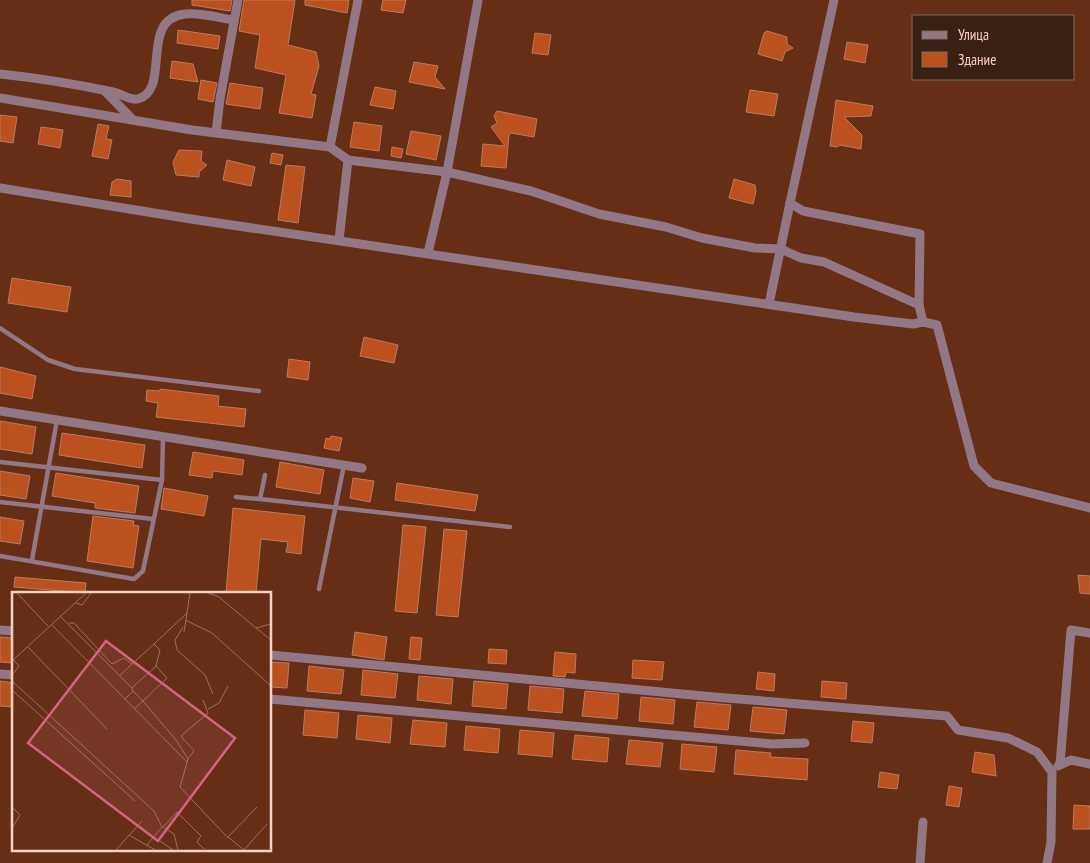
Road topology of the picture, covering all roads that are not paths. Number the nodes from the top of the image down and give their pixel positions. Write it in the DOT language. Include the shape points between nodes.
graph roads {
  1 [pos="238,0"];
  2 [pos="358,0"];
  3 [pos="478,0"];
  4 [pos="834,0"];
  5 [pos="234,20"];
  6 [pos="0,74"];
  7 [pos="104,90"];
  8 [pos="0,98"];
  9 [pos="132,119"];
  10 [pos="216,133"];
  11 [pos="330,148"];
  12 [pos="348,160"];
  13 [pos="447,172"];
  14 [pos="0,188"];
  15 [pos="790,203"];
  16 [pos="339,240"];
  17 [pos="781,249"];
  18 [pos="428,253"];
  19 [pos="770,304"];
  20 [pos="919,306"];
  21 [pos="923,322"];
  22 [pos="0,328"];
  23 [pos="259,391"];
  24 [pos="0,411"];
  25 [pos="57,420"];
  26 [pos="163,436"];
  27 [pos="0,462"];
  28 [pos="344,464"];
  29 [pos="50,467"];
  30 [pos="362,468"];
  31 [pos="265,475"];
  32 [pos="162,480"];
  33 [pos="236,497"];
  34 [pos="260,499"];
  35 [pos="0,502"];
  36 [pos="43,507"];
  37 [pos="335,508"];
  38 [pos="1090,508"];
  39 [pos="153,519"];
  40 [pos="510,527"];
  41 [pos="0,556"];
  42 [pos="32,560"];
  43 [pos="319,589"];
  44 [pos="1090,633"];
  45 [pos="271,655"];
  46 [pos="271,698"];
  47 [pos="805,743"];
  48 [pos="1060,764"];
  49 [pos="1090,764"];
  50 [pos="1052,772"];
  51 [pos="924,822"];
  52 [pos="920,863"];
  53 [pos="1047,863"];
  1 -- 5 [label="street"];
  2 -- 11 [label="street"];
  3 -- 13 [label="street"];
  4 -- 15 [label="street"];
  5 -- 7 [label="street" via="184,14 169,20 159,33 154,80 150,89 140,98 132,99"];
  5 -- 10 [label="street"];
  6 -- 7 [label="street"];
  7 -- 9 [label="street"];
  8 -- 9 [label="street"];
  9 -- 10 [label="street"];
  10 -- 11 [label="street"];
  11 -- 12 [label="street"];
  12 -- 13 [label="street"];
  12 -- 16 [label="street"];
  13 -- 17 [label="street" via="531,191 599,214 754,248"];
  13 -- 18 [label="street"];
  14 -- 16 [label="street"];
  15 -- 17 [label="street"];
  15 -- 20 [label="street" via="803,211 920,234"];
  16 -- 18 [label="street"];
  17 -- 19 [label="street"];
  17 -- 20 [label="street" via="801,258 824,262"];
  18 -- 19 [label="street"];
  19 -- 21 [label="street" via="913,324"];
  20 -- 21 [label="street"];
  21 -- 38 [label="street" via="936,324 974,466 991,483"];
  22 -- 23 [label="lane" via="48,360 75,369"];
  24 -- 25 [label="street"];
  25 -- 26 [label="street"];
  25 -- 29 [label="lane"];
  26 -- 28 [label="street"];
  26 -- 32 [label="lane"];
  27 -- 29 [label="lane"];
  28 -- 30 [label="street"];
  28 -- 37 [label="lane"];
  29 -- 32 [label="lane"];
  29 -- 36 [label="lane"];
  31 -- 34 [label="lane"];
  32 -- 39 [label="lane"];
  33 -- 34 [label="lane"];
  34 -- 37 [label="lane"];
  35 -- 36 [label="lane"];
  36 -- 39 [label="lane"];
  36 -- 42 [label="lane"];
  37 -- 40 [label="lane"];
  37 -- 43 [label="lane"];
  39 -- 42 [label="lane" via="143,571 134,578"];
  41 -- 42 [label="lane"];
  44 -- 48 [label="street" via="1071,630"];
  45 -- 50 [label="street" via="948,716 958,730 1008,738 1036,752"];
  46 -- 47 [label="street" via="772,744"];
  48 -- 49 [label="street" via="1071,760"];
  48 -- 50 [label="street"];
  50 -- 53 [label="street" via="1051,842"];
  51 -- 52 [label="street"];
}
